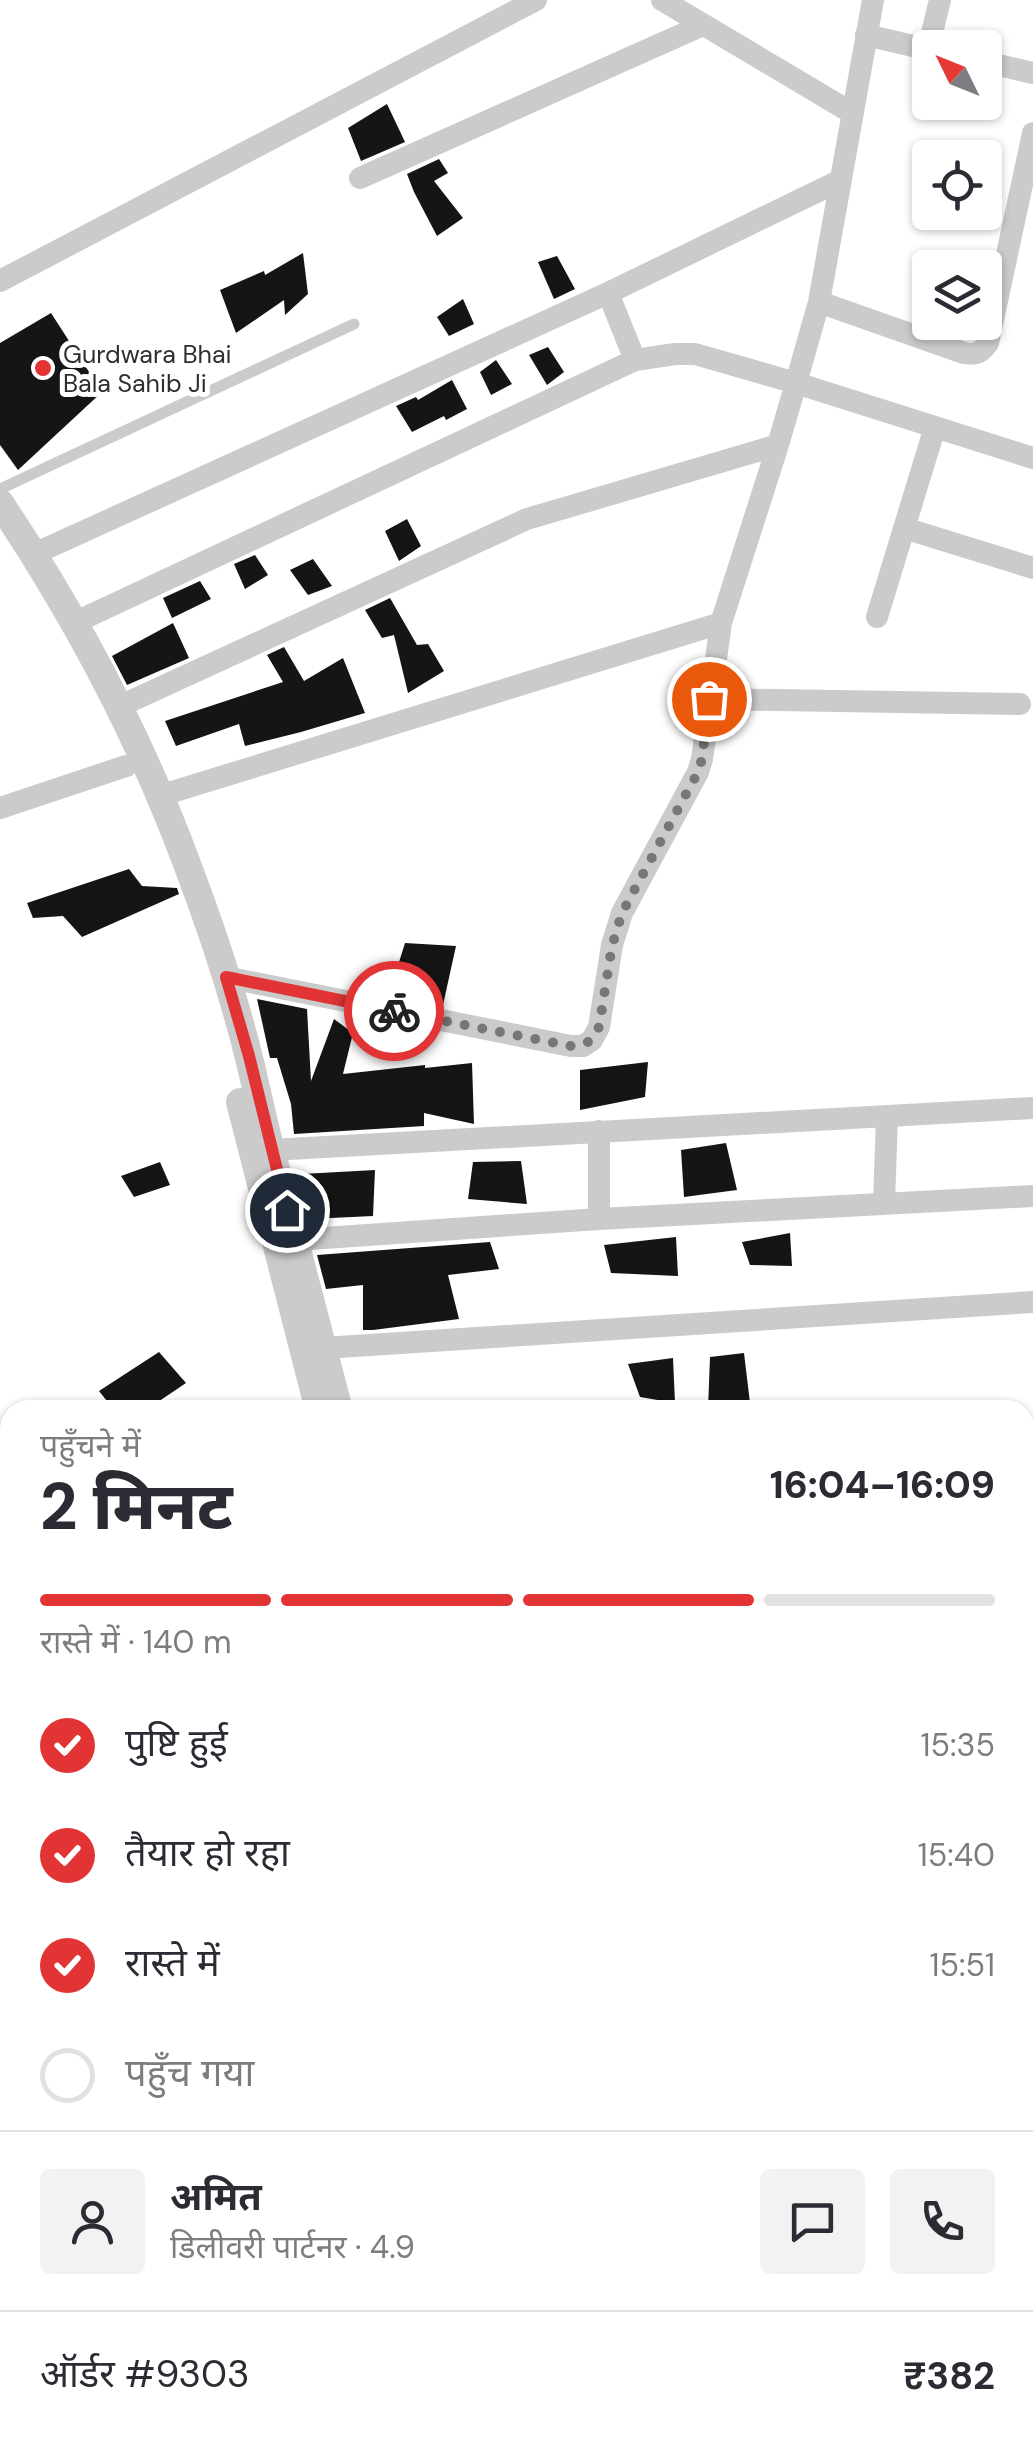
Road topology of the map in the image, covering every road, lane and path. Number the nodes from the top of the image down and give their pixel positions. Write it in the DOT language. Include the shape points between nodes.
graph roads {
  1 [pos="536,0"];
  2 [pos="662,0"];
  3 [pos="940,0"];
  4 [pos="865,4"];
  5 [pos="704,24"];
  6 [pos="933,30"];
  7 [pos="866,35"];
  8 [pos="912,45"];
  9 [pos="1002,66"];
  10 [pos="1033,73"];
  11 [pos="852,113"];
  12 [pos="1032,142"];
  13 [pos="360,178"];
  14 [pos="841,180"];
  15 [pos="0,281"];
  16 [pos="608,293"];
  17 [pos="819,302"];
  18 [pos="354,324"];
  19 [pos="635,360"];
  20 [pos="796,383"];
  21 [pos="935,427"];
  22 [pos="778,445"];
  23 [pos="1033,458"];
  24 [pos="0,489"];
  25 [pos="0,502"];
  26 [pos="904,528"];
  27 [pos="0,536"];
  28 [pos="34,554"];
  29 [pos="1033,568"];
  30 [pos="877,618"];
  31 [pos="74,623"];
  32 [pos="721,624"];
  33 [pos="709,699"];
  34 [pos="1020,704"];
  35 [pos="118,707"];
  36 [pos="126,766"];
  37 [pos="159,796"];
  38 [pos="0,808"];
  39 [pos="226,977"];
  40 [pos="1033,1108"];
  41 [pos="887,1116"];
  42 [pos="599,1131"];
  43 [pos="270,1150"];
  44 [pos="1033,1196"];
  45 [pos="884,1204"];
  46 [pos="599,1219"];
  47 [pos="295,1240"];
  48 [pos="1033,1302"];
  49 [pos="323,1348"];
  50 [pos="316,1400"];
  51 [pos="336,1400"];
  1 -- 15 [label="street"];
  2 -- 5 [label="street"];
  3 -- 6 [label="street"];
  4 -- 7 [label="street"];
  5 -- 11 [label="street"];
  5 -- 13 [label="street"];
  7 -- 8 [label="street"];
  7 -- 11 [label="street"];
  9 -- 10 [label="street"];
  11 -- 14 [label="street"];
  12 -- 17 [label="street" via="982,352 964,353"];
  14 -- 16 [label="street"];
  14 -- 17 [label="street"];
  16 -- 19 [label="street"];
  16 -- 28 [label="street"];
  17 -- 20 [label="street"];
  18 -- 24 [label="lane"];
  19 -- 20 [label="street" via="695,354"];
  19 -- 31 [label="street"];
  20 -- 21 [label="street"];
  20 -- 22 [label="street"];
  21 -- 23 [label="street"];
  21 -- 26 [label="street"];
  22 -- 32 [label="street"];
  22 -- 35 [label="street" via="527,519"];
  25 -- 28 [label="street"];
  26 -- 29 [label="street"];
  26 -- 30 [label="street"];
  27 -- 36 [label="street" via="58,630"];
  28 -- 31 [label="street"];
  31 -- 35 [label="street"];
  32 -- 33 [label="street"];
  32 -- 37 [label="street"];
  33 -- 34 [label="street"];
  33 -- 39 [label="street" via="698,772 627,900 599,1027 583,1046"];
  35 -- 37 [label="street"];
  36 -- 38 [label="street"];
  36 -- 50 [label="street" via="170,870 231,1060"];
  37 -- 39 [label="street"];
  39 -- 43 [label="street"];
  40 -- 41 [label="street"];
  41 -- 42 [label="street"];
  41 -- 45 [label="street"];
  42 -- 43 [label="street"];
  42 -- 46 [label="street"];
  43 -- 47 [label="street"];
  44 -- 45 [label="street"];
  45 -- 46 [label="street"];
  46 -- 47 [label="street"];
  47 -- 49 [label="street"];
  48 -- 49 [label="street"];
  49 -- 51 [label="street"];
}
